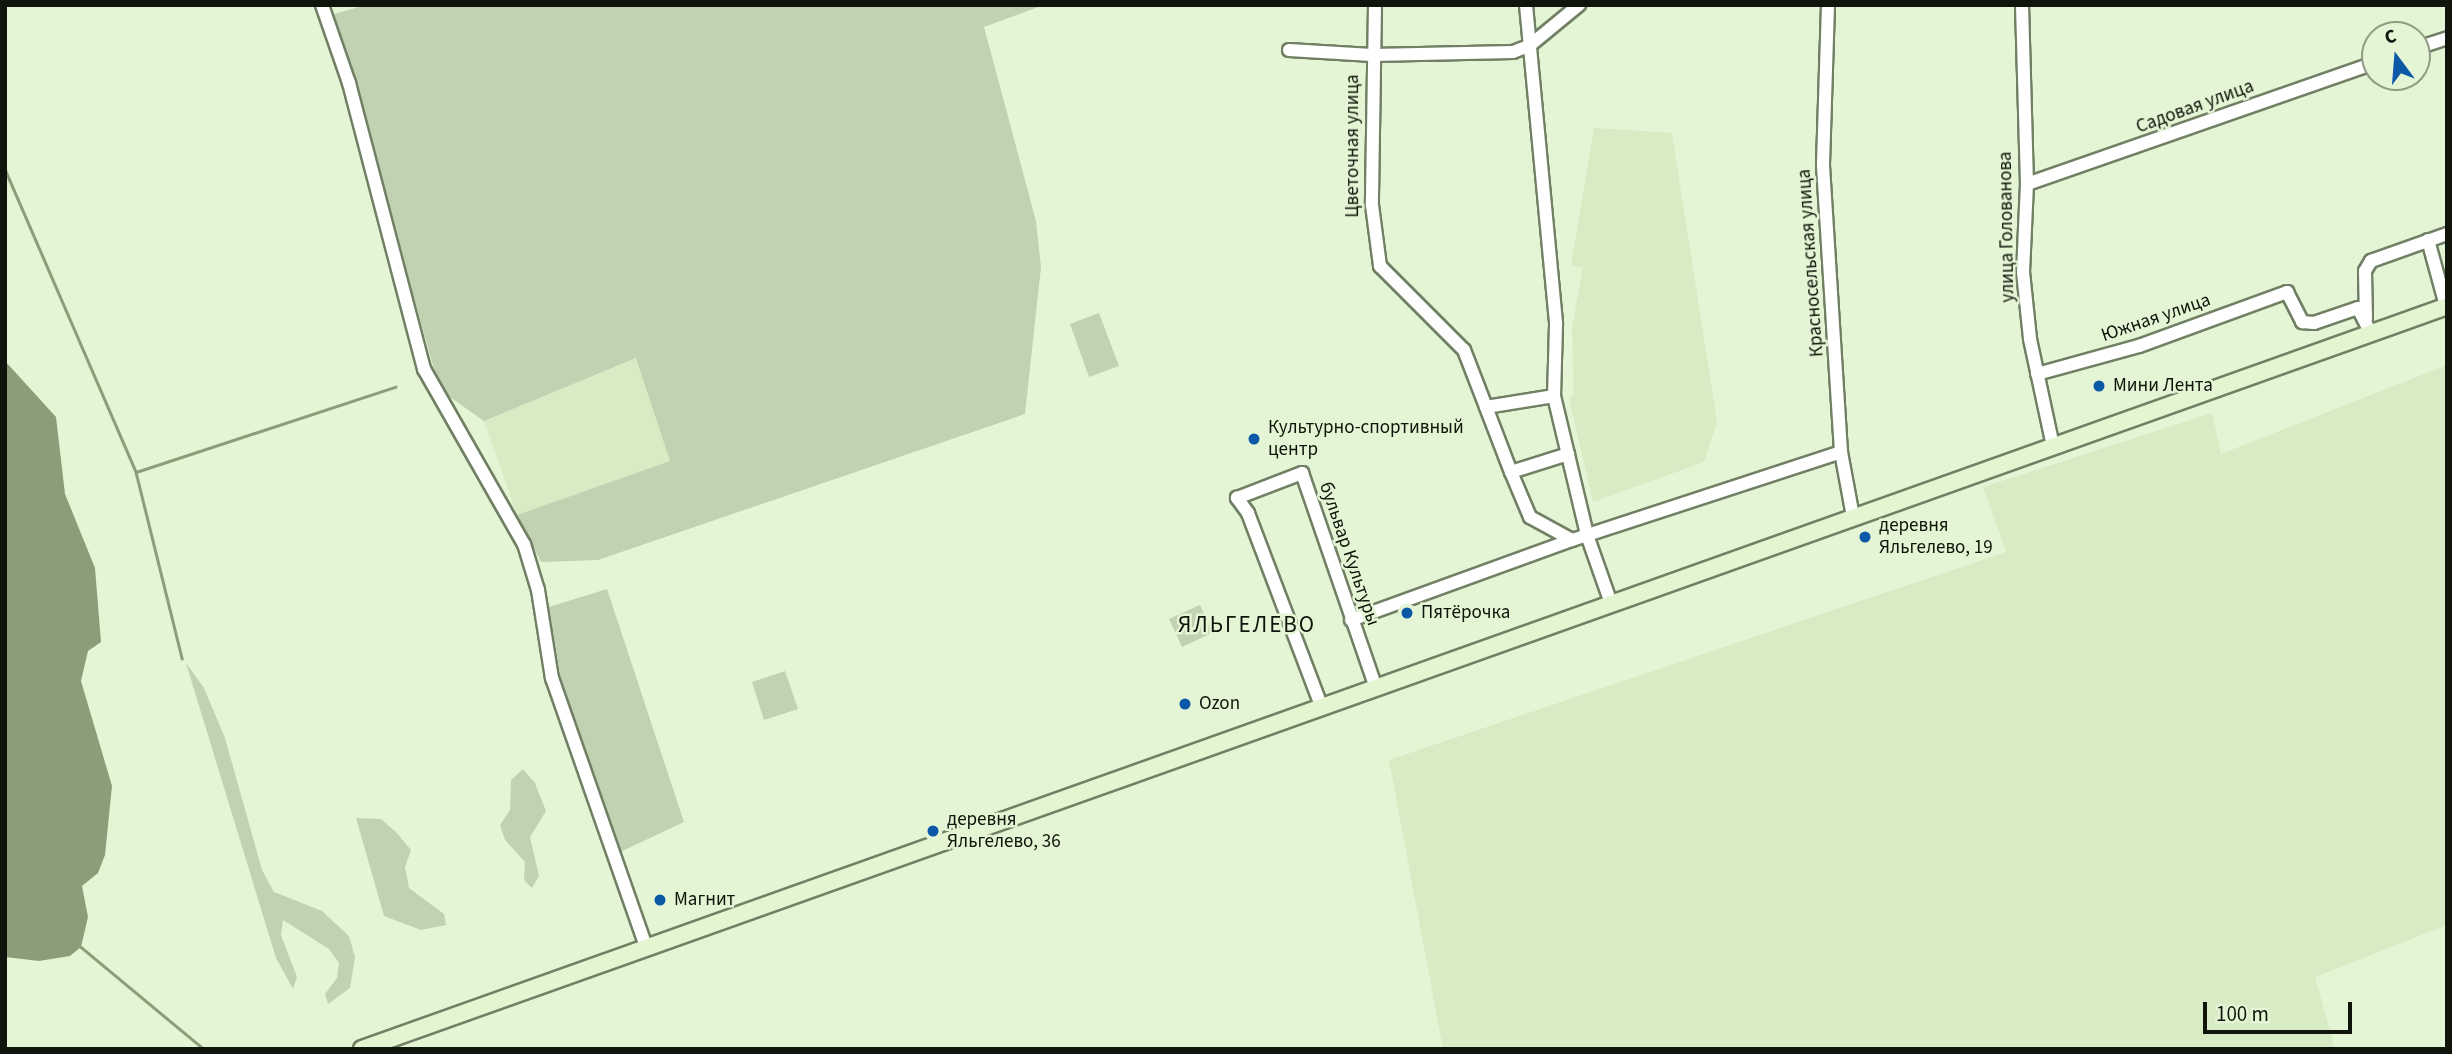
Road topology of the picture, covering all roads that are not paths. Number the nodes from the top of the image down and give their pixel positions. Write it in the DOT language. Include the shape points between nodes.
graph roads {
  1 [pos="322,5"];
  2 [pos="1375,5"];
  3 [pos="1526,5"];
  4 [pos="1579,5"];
  5 [pos="1828,5"];
  6 [pos="2022,5"];
  7 [pos="1529,47"];
  8 [pos="1289,50"];
  9 [pos="1372,55"];
  10 [pos="2361,68"];
  11 [pos="2027,184"];
  12 [pos="2447,234"];
  13 [pos="2428,240"];
  14 [pos="2447,306"];
  15 [pos="2369,326"];
  16 [pos="2037,374"];
  17 [pos="1554,396"];
  18 [pos="1486,407"];
  19 [pos="2053,446"];
  20 [pos="1841,452"];
  21 [pos="1568,454"];
  22 [pos="1511,472"];
  23 [pos="1853,517"];
  24 [pos="1587,535"];
  25 [pos="1572,540"];
  26 [pos="1611,603"];
  27 [pos="1351,620"];
  28 [pos="1376,688"];
  29 [pos="1322,708"];
  30 [pos="646,947"];
  31 [pos="362,1049"];
  1 -- 30 [label="street" via="349,83 424,369 524,544 538,590 552,677"];
  2 -- 9 [label="street, Цветочная улица"];
  3 -- 7 [label="street"];
  4 -- 7 [label="street"];
  5 -- 20 [label="street, Красносельская улица" via="1823,166"];
  6 -- 11 [label="street, улица Голованова"];
  7 -- 9 [label="street" via="1513,52"];
  7 -- 17 [label="street" via="1556,325"];
  8 -- 9 [label="street"];
  9 -- 18 [label="street, Цветочная улица" via="1374,244 1380,266 1464,350"];
  10 -- 11 [label="street, Садовая улица"];
  11 -- 16 [label="street, улица Голованова" via="2024,272"];
  12 -- 13 [label="street"];
  13 -- 14 [label="street"];
  13 -- 15 [label="street" via="2371,261 2365,271"];
  14 -- 15 [label="main road"];
  15 -- 16 [label="street, Южная улица" via="2358,308 2314,323 2302,322 2287,292 2139,346"];
  15 -- 19 [label="main road"];
  16 -- 19 [label="street, улица Голованова"];
  17 -- 18 [label="street"];
  17 -- 21 [label="street"];
  18 -- 22 [label="street, Цветочная улица"];
  19 -- 23 [label="main road"];
  20 -- 23 [label="street, Красносельская улица"];
  20 -- 24 [label="street"];
  21 -- 22 [label="street"];
  21 -- 24 [label="street"];
  22 -- 25 [label="street, Цветочная улица" via="1530,517"];
  23 -- 26 [label="main road"];
  24 -- 25 [label="street"];
  24 -- 26 [label="street"];
  25 -- 27 [label="street"];
  26 -- 28 [label="main road"];
  27 -- 28 [label="street, бульвар Культуры"];
  27 -- 29 [label="street, бульвар Культуры" via="1302,473 1237,498 1248,513"];
  28 -- 29 [label="main road"];
  29 -- 30 [label="main road"];
  30 -- 31 [label="main road"];
}
